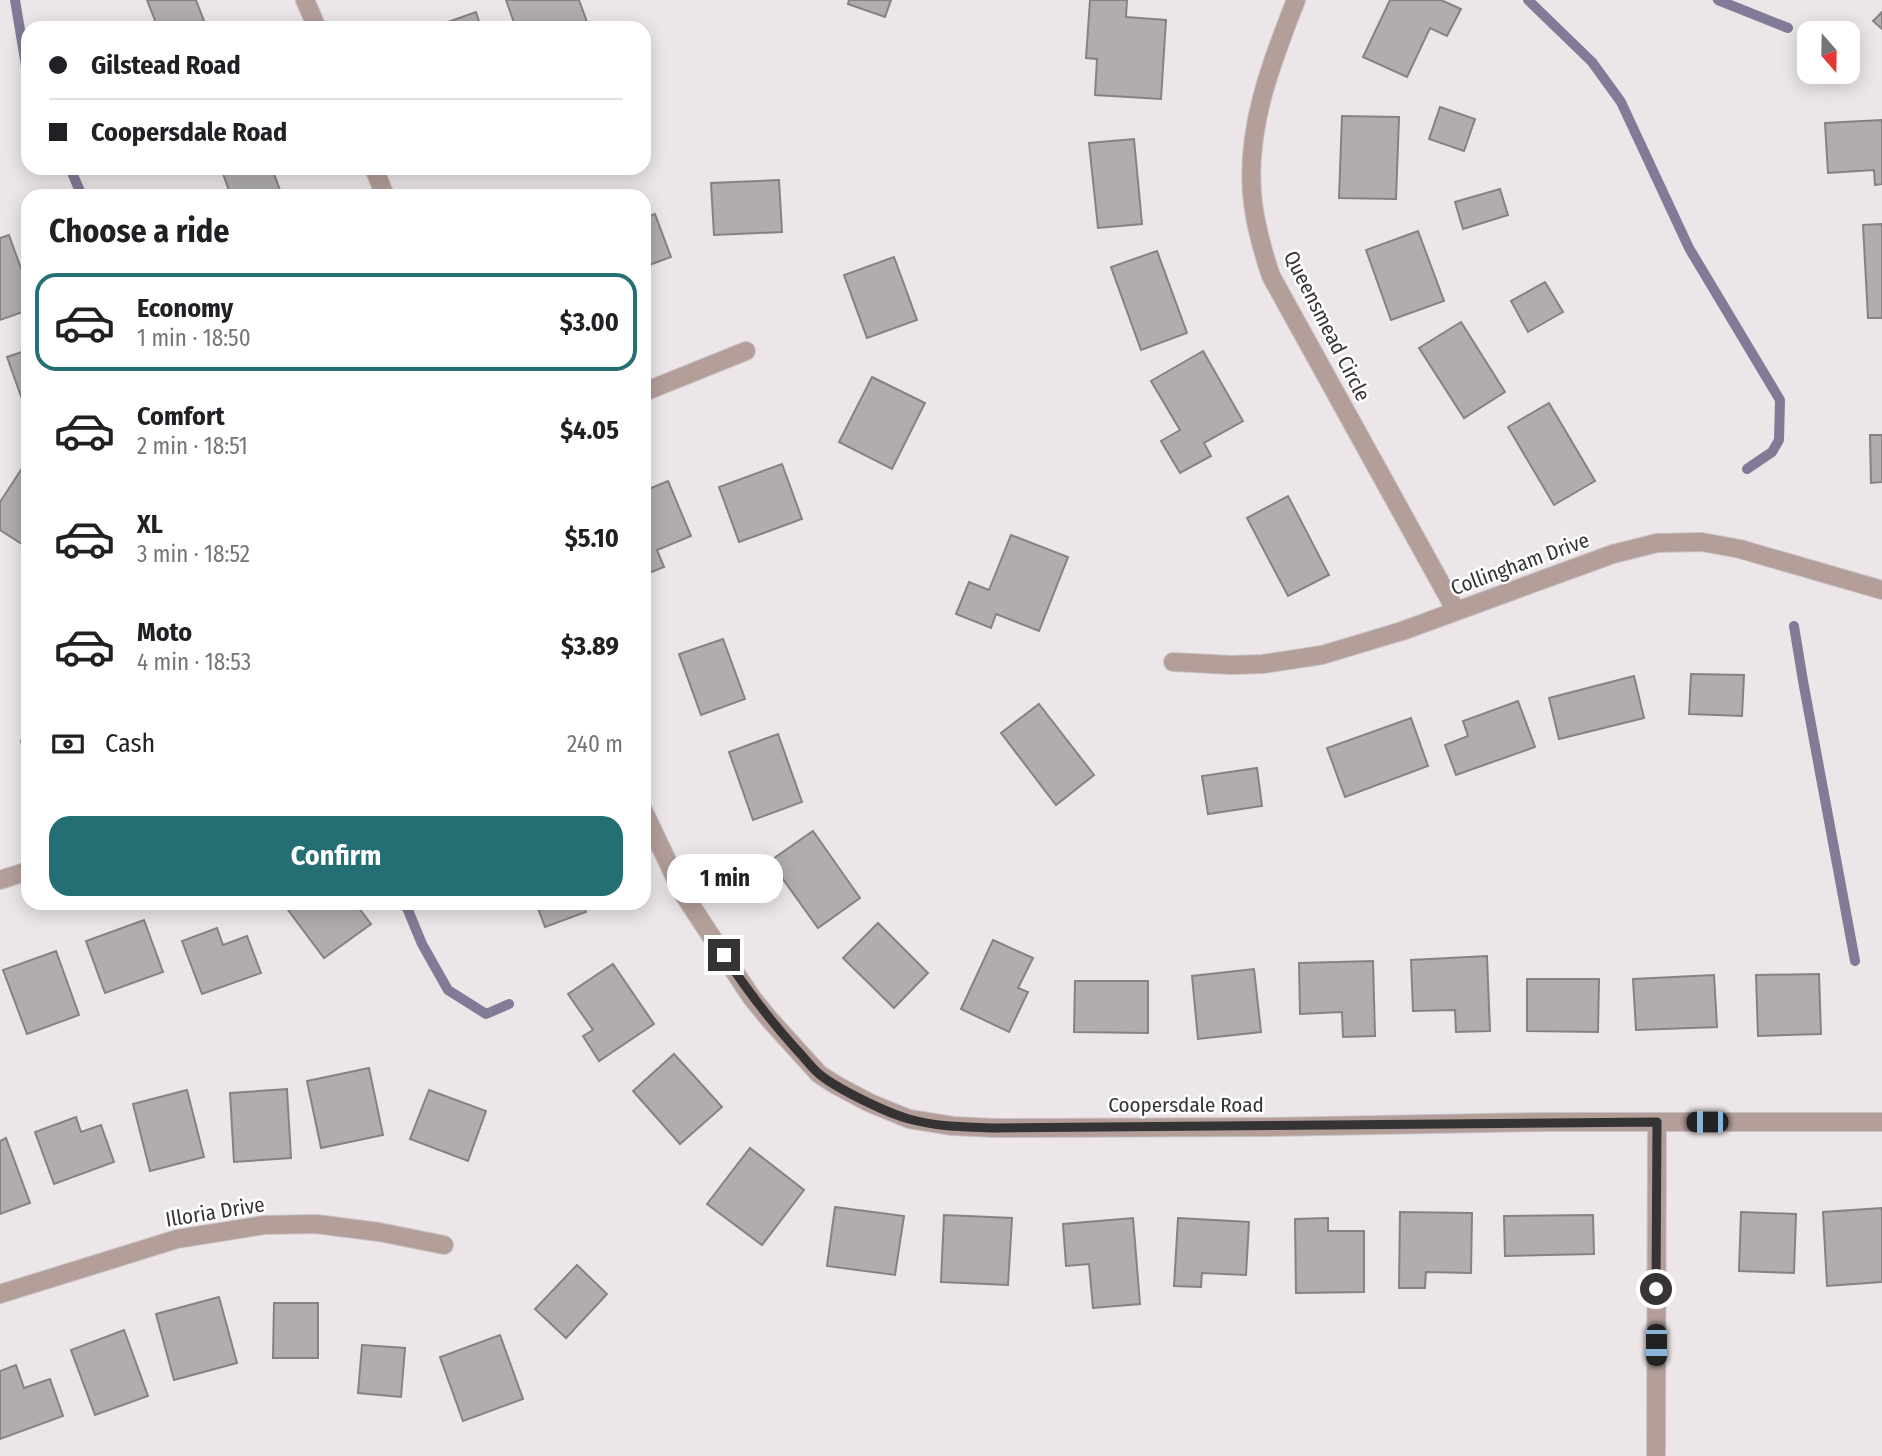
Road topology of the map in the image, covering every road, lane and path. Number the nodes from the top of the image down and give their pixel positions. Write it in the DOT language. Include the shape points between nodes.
graph roads {
  1 [pos="305,0"];
  2 [pos="1296,0"];
  3 [pos="314,21"];
  4 [pos="746,351"];
  5 [pos="651,389"];
  6 [pos="1882,590"];
  7 [pos="1456,611"];
  8 [pos="1173,662"];
  9 [pos="651,827"];
  10 [pos="21,873"];
  11 [pos="0,880"];
  12 [pos="1657,1122"];
  13 [pos="1882,1122"];
  14 [pos="444,1245"];
  15 [pos="0,1294"];
  16 [pos="1656,1456"];
  1 -- 3 [label="street"];
  2 -- 7 [label="street, Queensmead Circle" via="1260,105 1253,144 1252,201 1258,237 1270,276"];
  4 -- 5 [label="street"];
  6 -- 7 [label="street, Collingham Drive" via="1740,549 1702,542 1657,543 1612,554"];
  7 -- 8 [label="street, Collingham Drive" via="1322,655 1263,664"];
  9 -- 12 [label="street, Coopersdale Road" via="682,892 770,1020 819,1074 909,1119 995,1128"];
  10 -- 11 [label="street"];
  12 -- 13 [label="street, Coopersdale Road"];
  12 -- 16 [label="street"];
  14 -- 15 [label="street, Illoria Drive" via="316,1224 264,1225 177,1239"];
}
